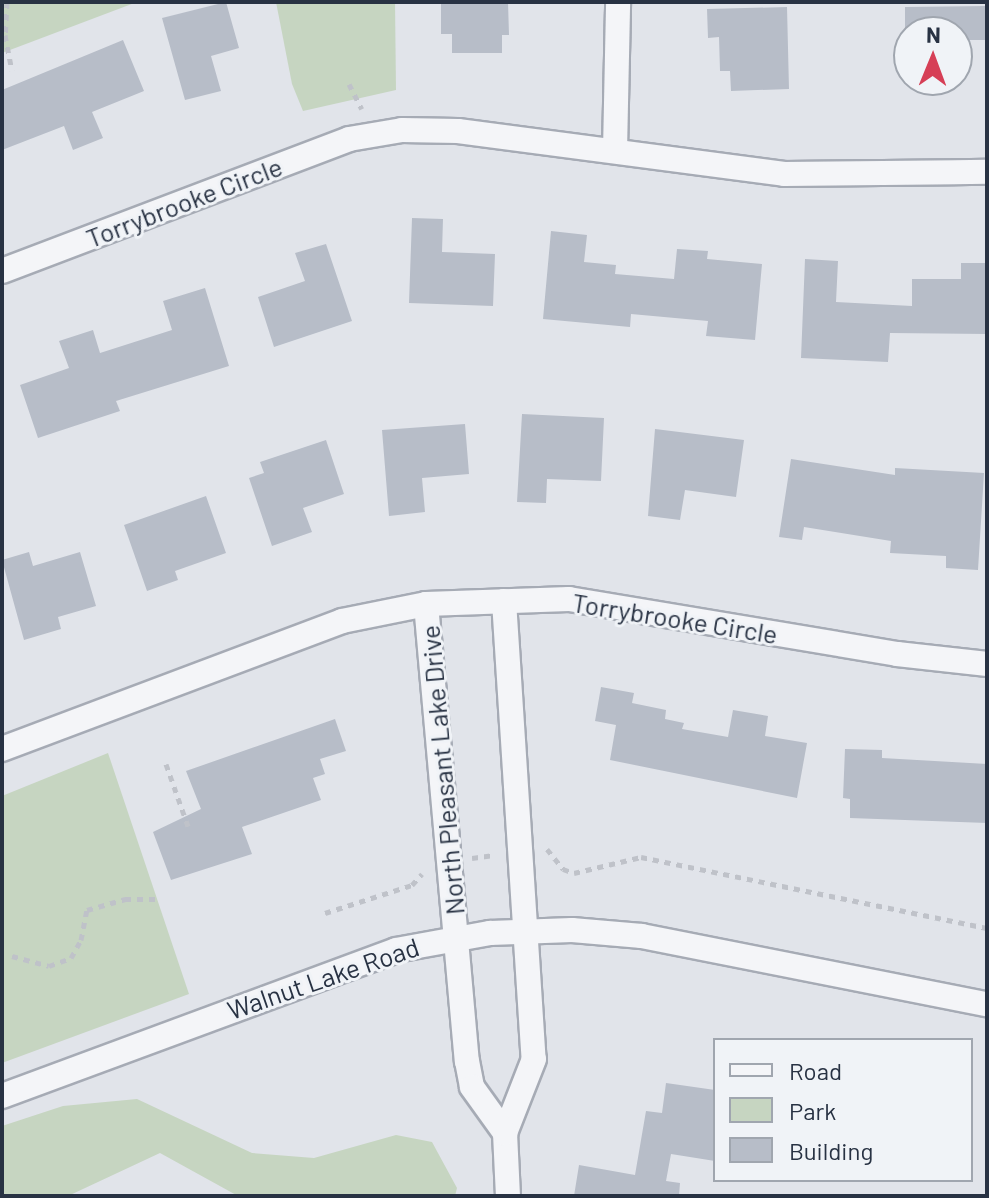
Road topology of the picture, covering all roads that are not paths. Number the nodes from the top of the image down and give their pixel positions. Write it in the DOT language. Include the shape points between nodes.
graph roads {
  1 [pos="618,2"];
  2 [pos="615,151"];
  3 [pos="987,172"];
  4 [pos="2,271"];
  5 [pos="504,601"];
  6 [pos="426,604"];
  7 [pos="987,664"];
  8 [pos="2,749"];
  9 [pos="525,930"];
  10 [pos="458,936"];
  11 [pos="987,1004"];
  12 [pos="2,1096"];
  13 [pos="505,1133"];
  14 [pos="508,1196"];
  1 -- 2 [label="street"];
  2 -- 3 [label="street, Torrybrooke Circle" via="784,174"];
  2 -- 4 [label="street, Torrybrooke Circle" via="458,131 402,130 349,139"];
  5 -- 6 [label="street, Torrybrooke Circle"];
  5 -- 7 [label="street, Torrybrooke Circle" via="584,601 897,654"];
  5 -- 9 [label="street"];
  6 -- 8 [label="street, Torrybrooke Circle" via="342,621"];
  6 -- 10 [label="street, North Pleasant Lake Drive"];
  9 -- 10 [label="street, Walnut Lake Road"];
  9 -- 11 [label="street, Walnut Lake Road" via="642,936"];
  9 -- 13 [label="street" via="534,1059"];
  10 -- 12 [label="street, Walnut Lake Road" via="326,973"];
  10 -- 13 [label="street, North Pleasant Lake Drive" via="472,1087"];
  13 -- 14 [label="street"];
}
